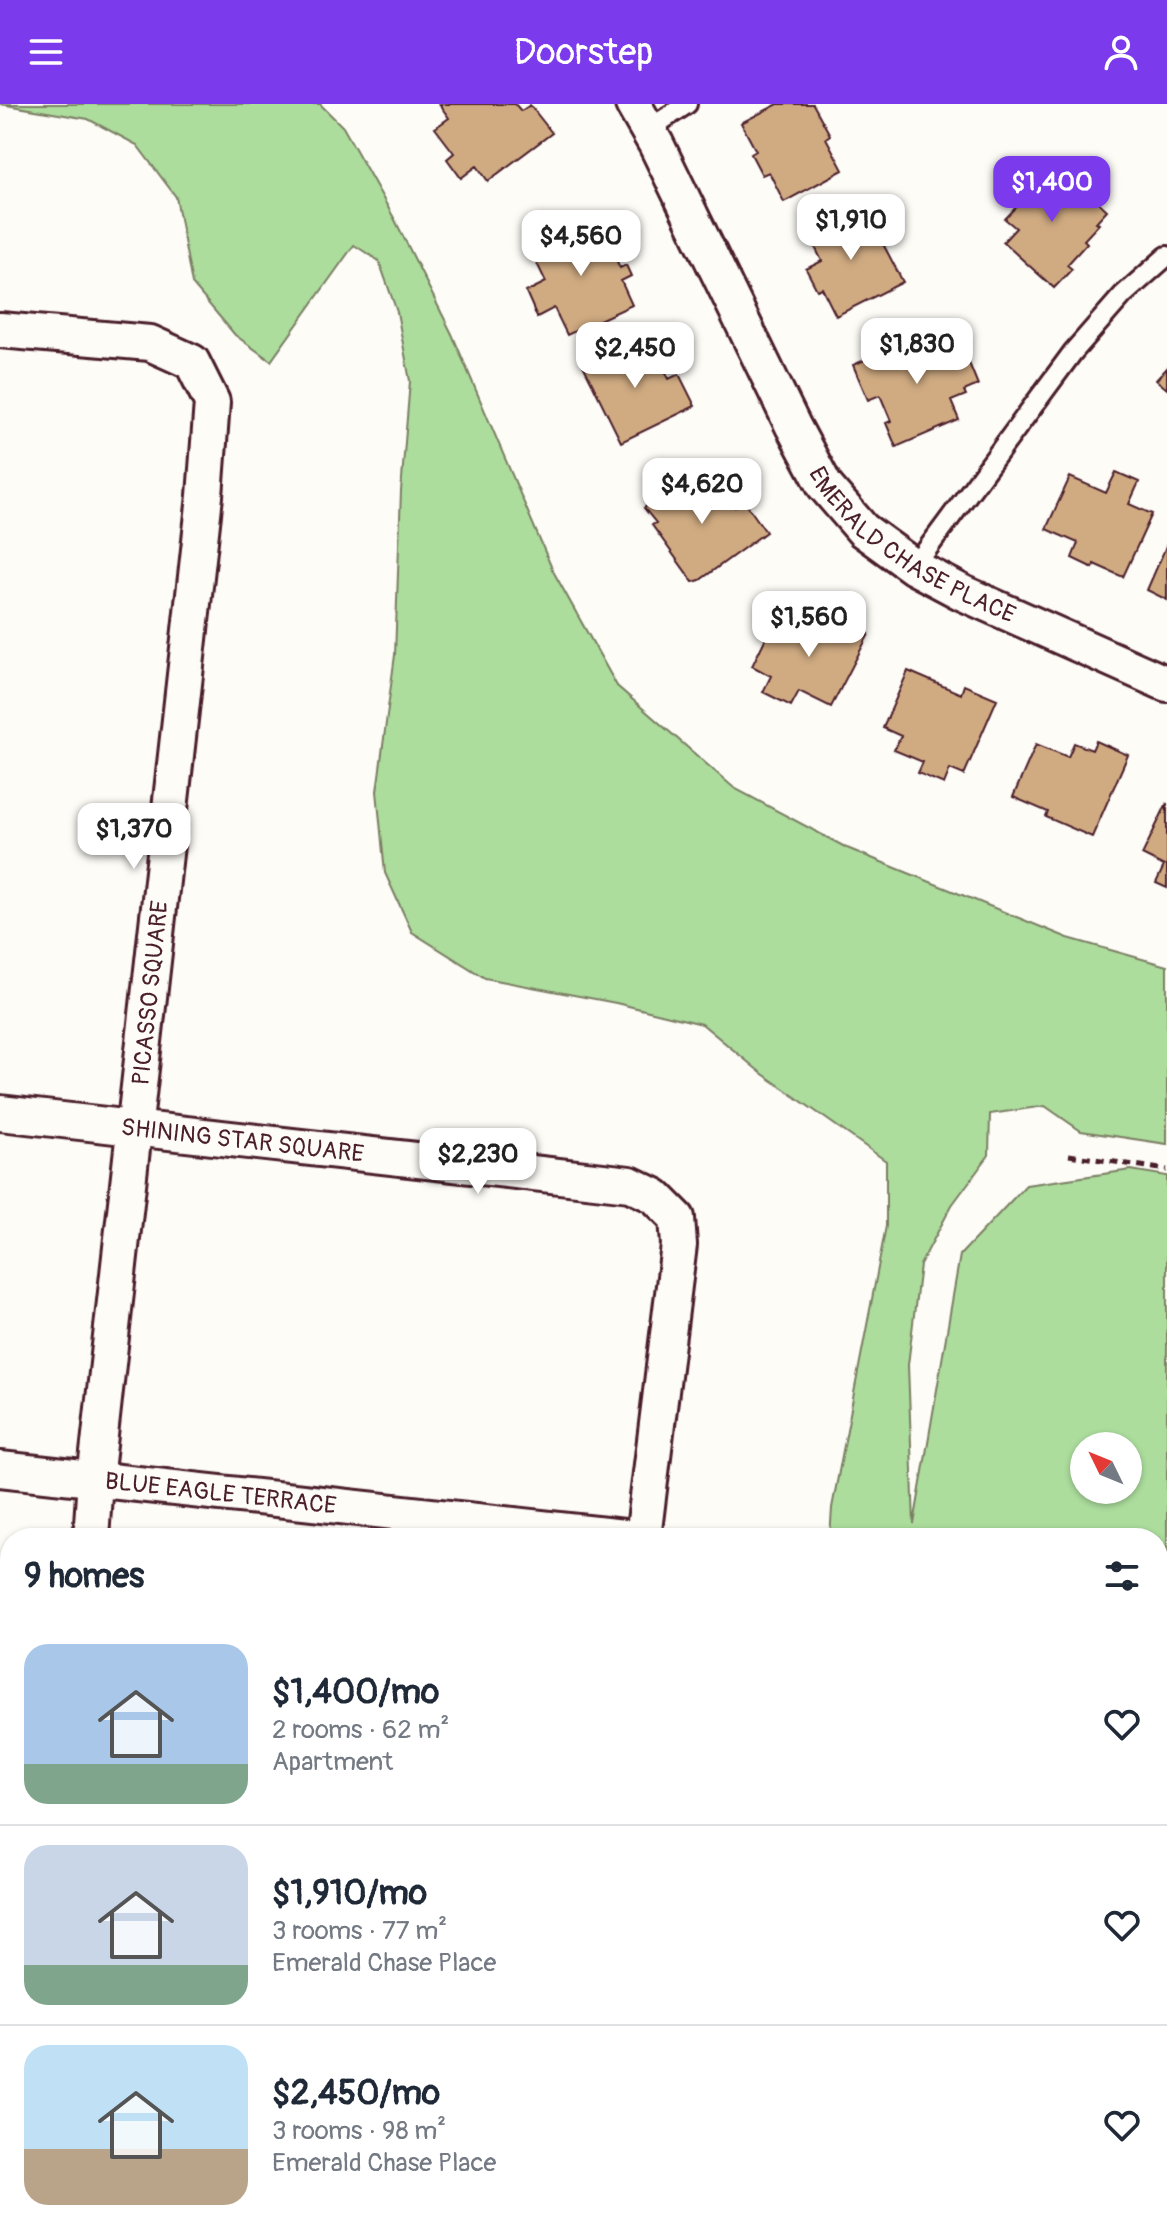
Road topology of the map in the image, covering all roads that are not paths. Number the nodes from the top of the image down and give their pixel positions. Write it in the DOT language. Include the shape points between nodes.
graph roads {
  1 [pos="687,104"];
  2 [pos="641,117"];
  3 [pos="1167,256"];
  4 [pos="0,330"];
  5 [pos="914,567"];
  6 [pos="1167,684"];
  7 [pos="0,1113"];
  8 [pos="135,1129"];
  9 [pos="0,1469"];
  10 [pos="95,1480"];
  11 [pos="92,1528"];
  12 [pos="540,1528"];
  13 [pos="644,1528"];
  1 -- 2 [label="lane"];
  2 -- 5 [label="street, EMERALD CHASE PLACE" via="825,486 863,530"];
  3 -- 5 [label="lane" via="1123,295 1073,352"];
  4 -- 8 [label="street, PICASSO SQUARE" via="150,343 192,362 212,402"];
  5 -- 6 [label="street, EMERALD CHASE PLACE"];
  7 -- 8 [label="street, SHINING STAR SQUARE"];
  8 -- 10 [label="street, PICASSO SQUARE"];
  8 -- 13 [label="street, SHINING STAR SQUARE" via="630,1184 655,1196 677,1218 679,1245"];
  9 -- 10 [label="street, BLUE EAGLE TERRACE"];
  10 -- 11 [label="street, PICASSO SQUARE"];
  10 -- 12 [label="street, BLUE EAGLE TERRACE"];
}
